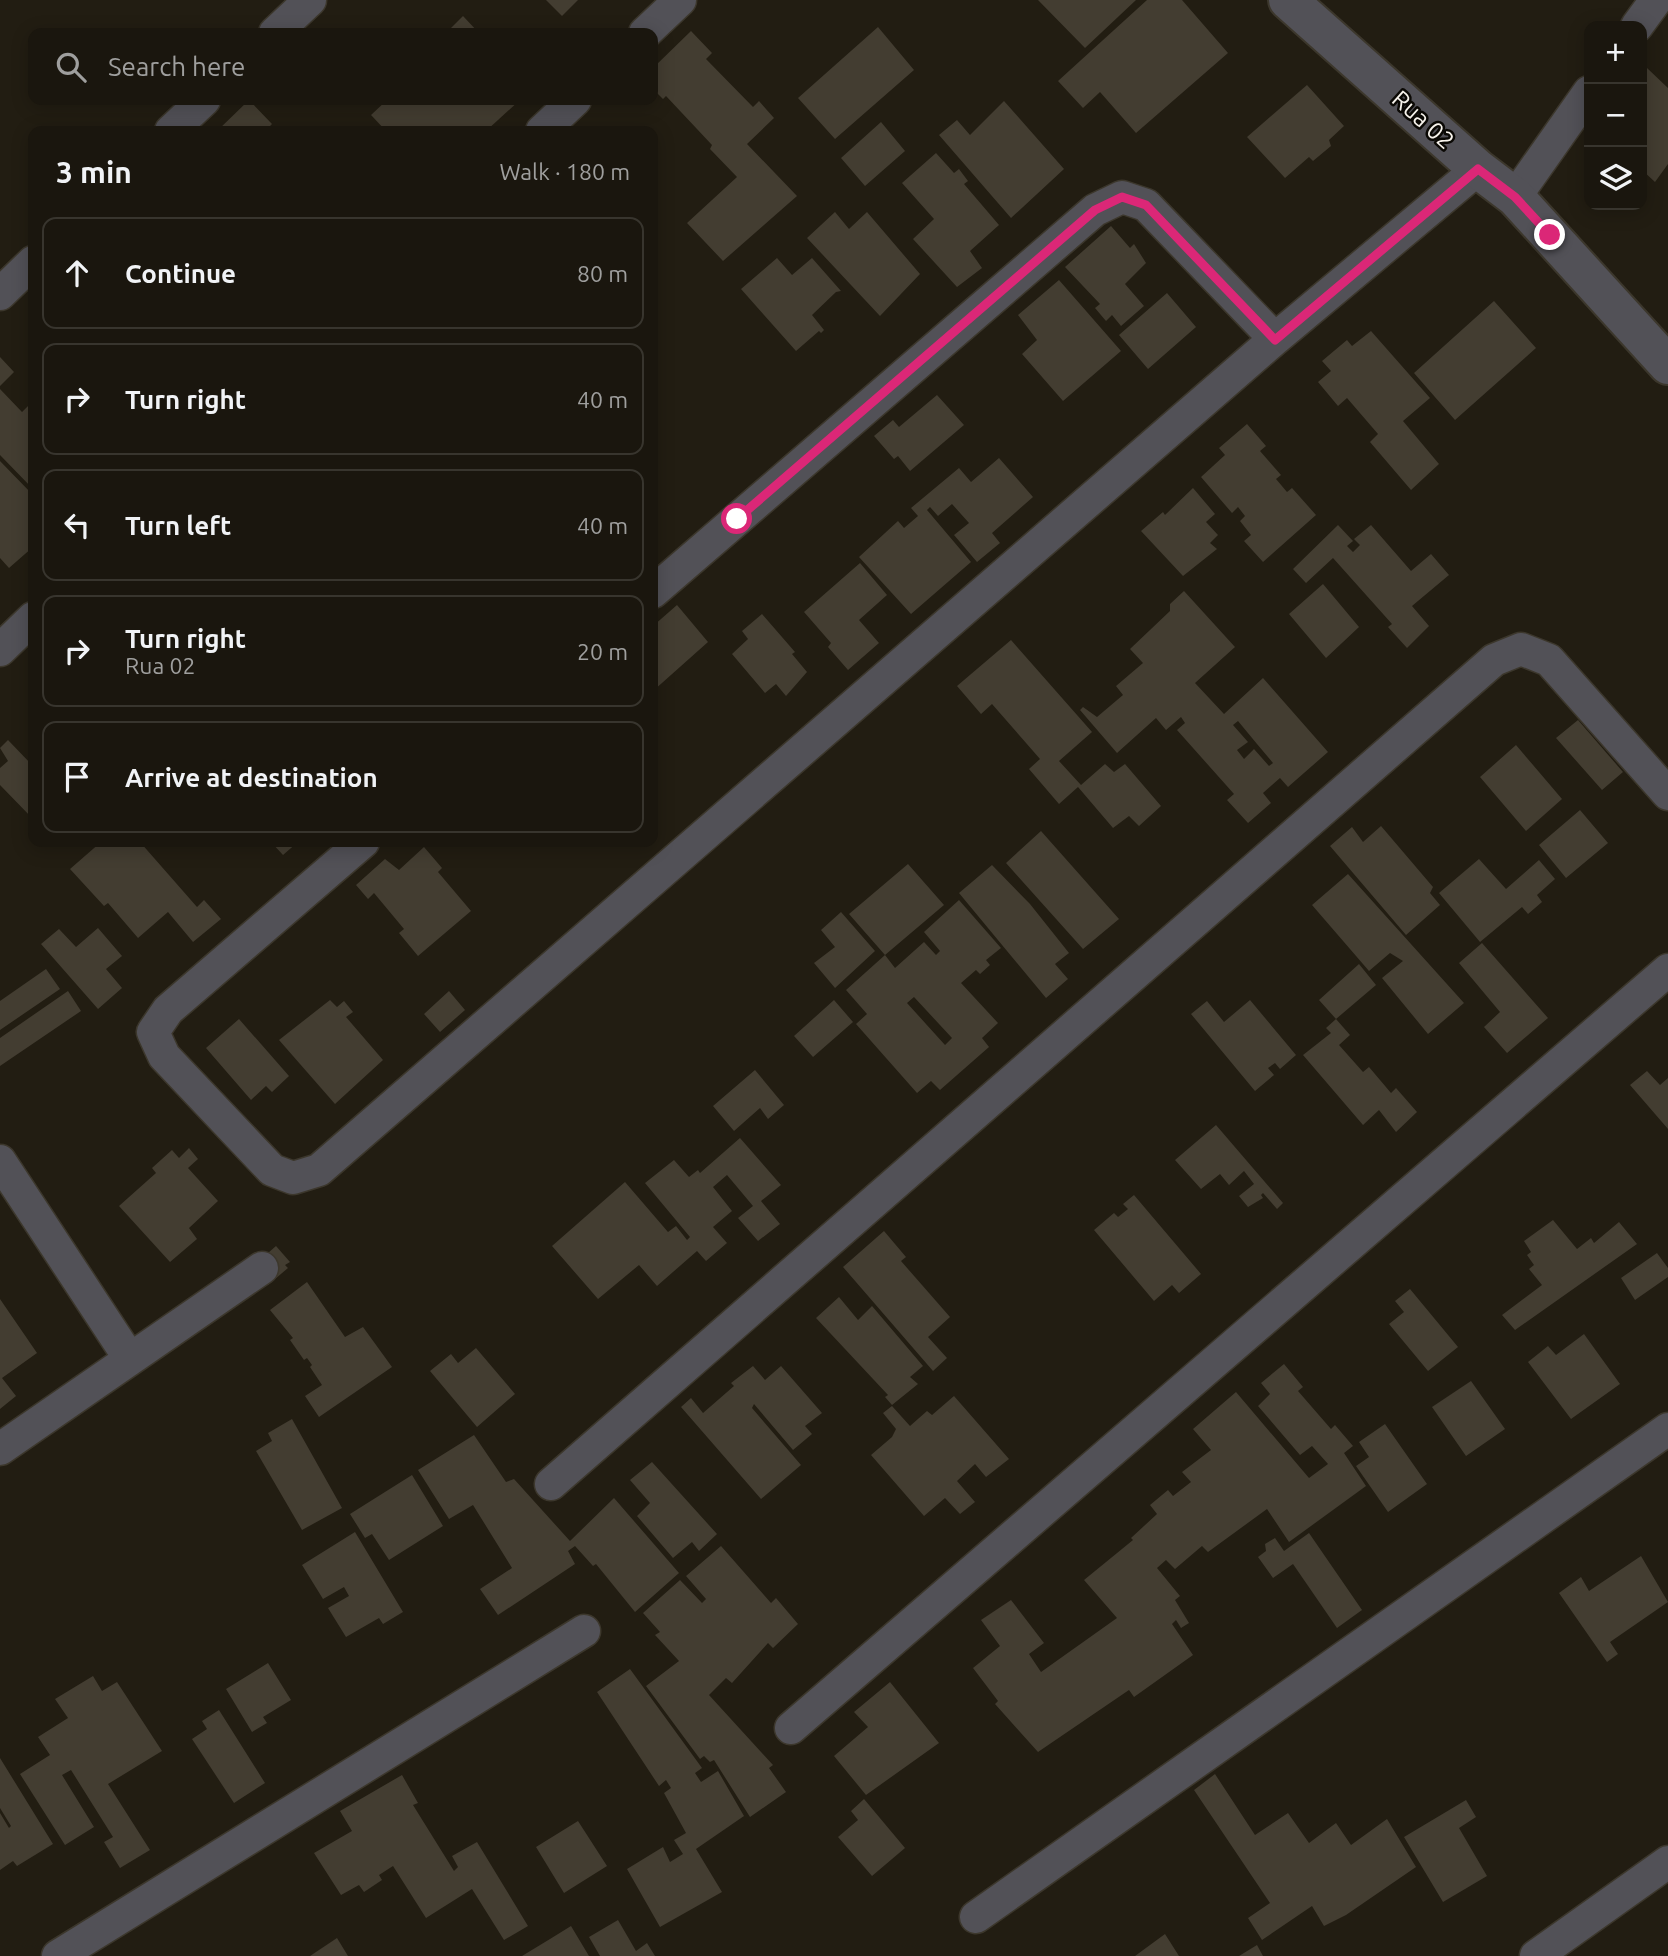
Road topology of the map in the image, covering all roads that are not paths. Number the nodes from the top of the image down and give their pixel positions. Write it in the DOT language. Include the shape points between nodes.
graph roads {
  1 [pos="310,0"];
  2 [pos="680,0"];
  3 [pos="1288,0"];
  4 [pos="1656,0"];
  5 [pos="1641,21"];
  6 [pos="280,28"];
  7 [pos="650,28"];
  8 [pos="1584,99"];
  9 [pos="199,105"];
  10 [pos="570,105"];
  11 [pos="176,126"];
  12 [pos="547,126"];
  13 [pos="1478,169"];
  14 [pos="1515,197"];
  15 [pos="28,267"];
  16 [pos="0,294"];
  17 [pos="1275,340"];
  18 [pos="1668,365"];
  19 [pos="658,588"];
  20 [pos="28,623"];
  21 [pos="0,650"];
  22 [pos="1663,778"];
  23 [pos="357,847"];
  24 [pos="1668,970"];
  25 [pos="0,1161"];
  26 [pos="262,1268"];
  27 [pos="130,1359"];
  28 [pos="1668,1430"];
  29 [pos="0,1449"];
  30 [pos="551,1484"];
  31 [pos="584,1631"];
  32 [pos="791,1728"];
  33 [pos="1668,1862"];
  34 [pos="976,1917"];
  35 [pos="58,1956"];
  36 [pos="1536,1956"];
  1 -- 6 [label="street"];
  2 -- 7 [label="street"];
  3 -- 13 [label="street, Rua 02"];
  4 -- 5 [label="street"];
  8 -- 14 [label="street"];
  9 -- 11 [label="street"];
  10 -- 12 [label="street"];
  13 -- 14 [label="street, Rua 02"];
  13 -- 17 [label="street"];
  14 -- 18 [label="street, Rua 02"];
  15 -- 16 [label="street"];
  17 -- 19 [label="street" via="1146,205 1122,197 1095,210"];
  17 -- 23 [label="street" via="319,1170 293,1178 272,1170 164,1056 153,1032 167,1010"];
  20 -- 21 [label="street"];
  22 -- 30 [label="street" via="1549,660 1521,649 1494,660"];
  24 -- 32 [label="street"];
  25 -- 27 [label="street"];
  26 -- 27 [label="street"];
  27 -- 29 [label="street"];
  28 -- 34 [label="street"];
  31 -- 35 [label="street"];
  33 -- 36 [label="street"];
}
